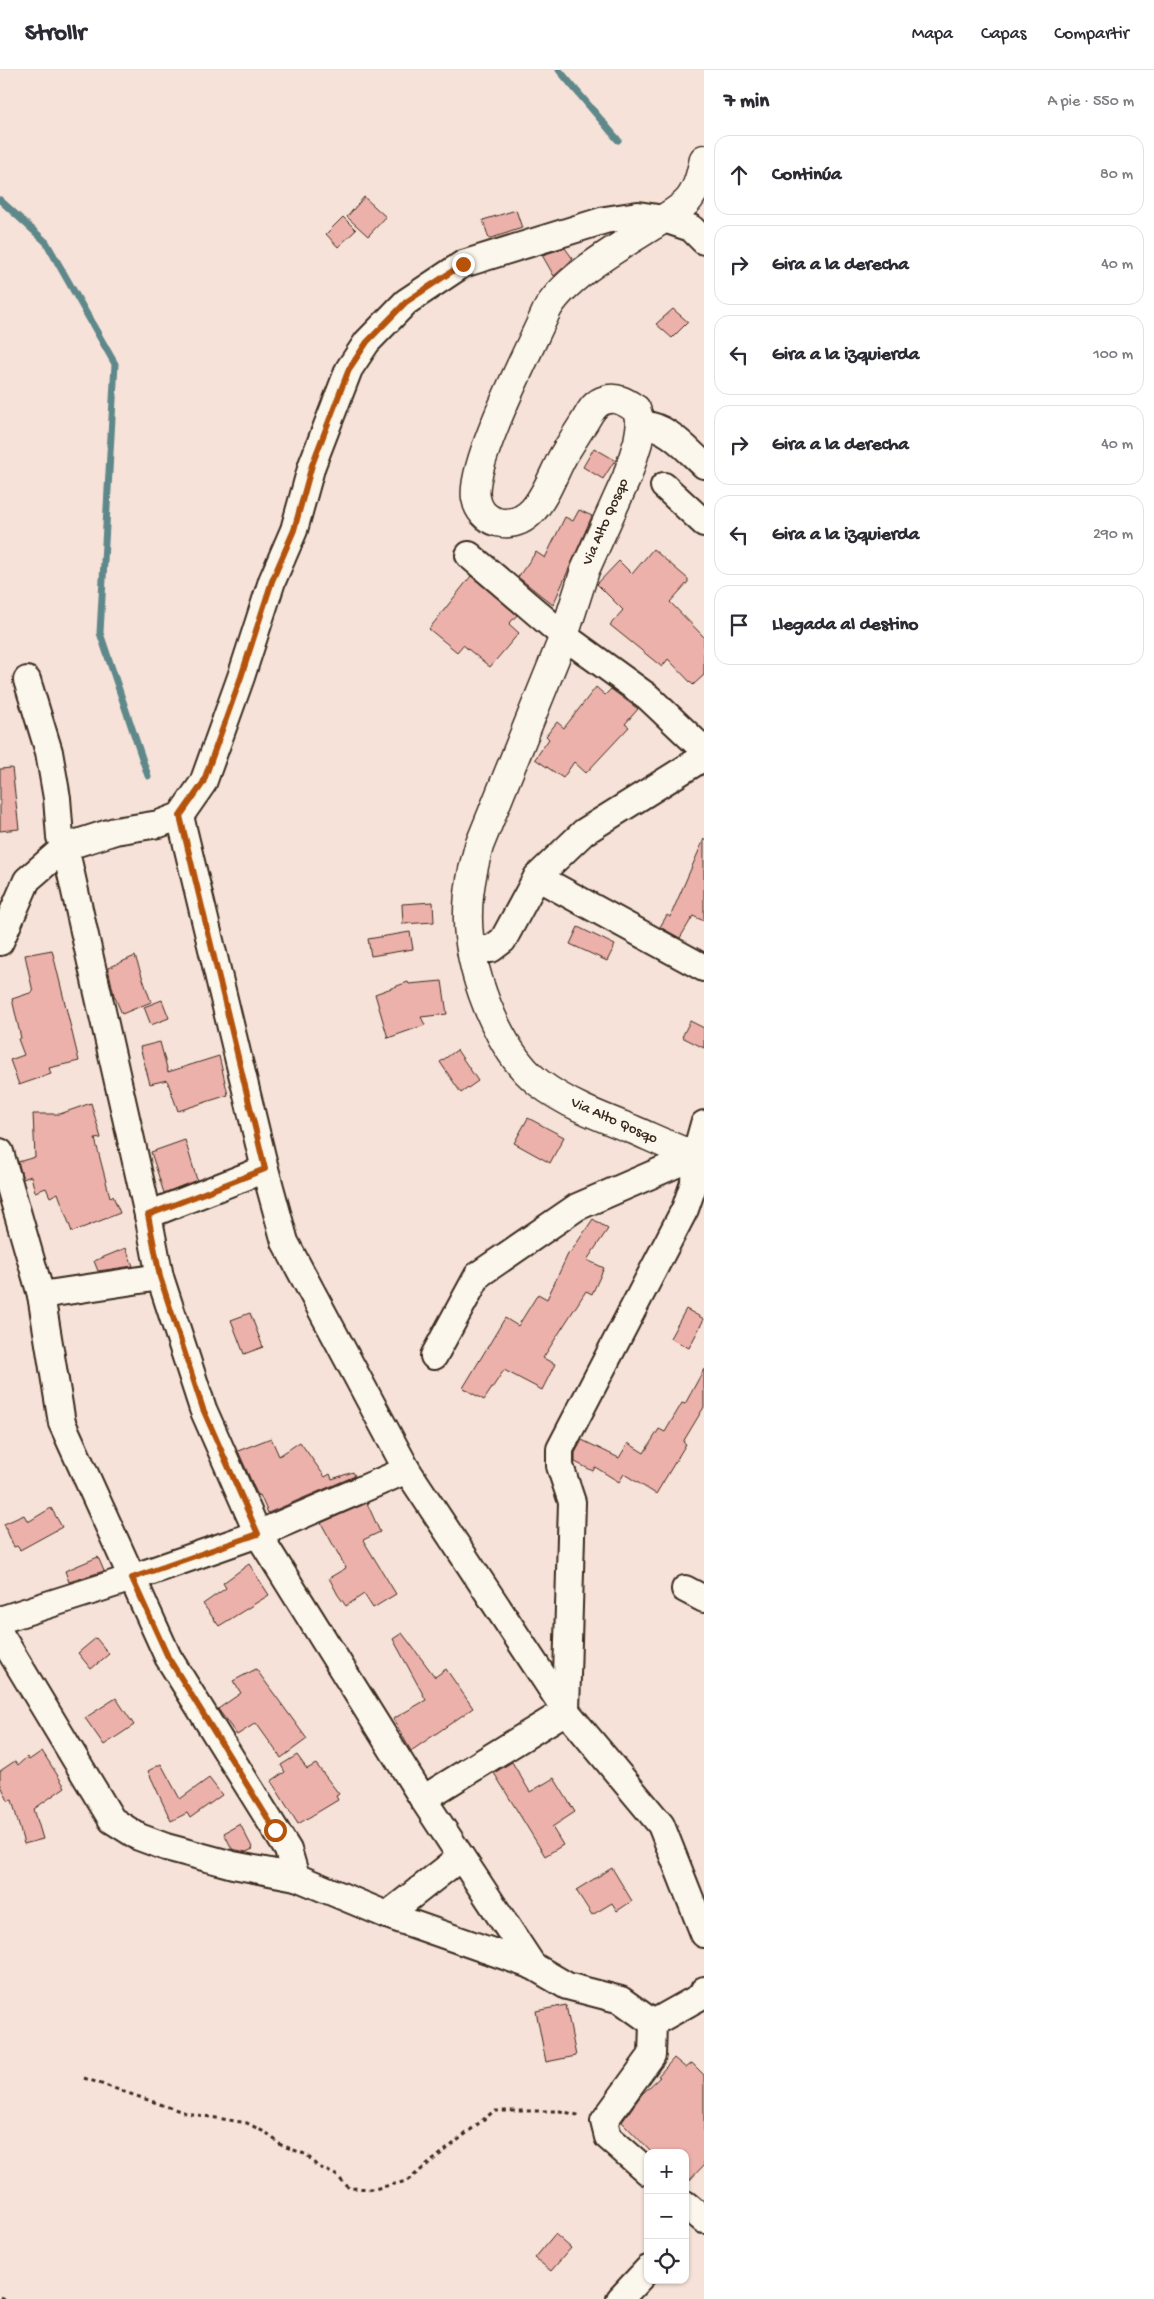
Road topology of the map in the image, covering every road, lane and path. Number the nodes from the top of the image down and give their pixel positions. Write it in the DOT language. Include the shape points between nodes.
graph roads {
  1 [pos="704,159"];
  2 [pos="664,219"];
  3 [pos="704,240"];
  4 [pos="641,424"];
  5 [pos="704,465"];
  6 [pos="664,486"];
  7 [pos="704,523"];
  8 [pos="469,555"];
  9 [pos="564,636"];
  10 [pos="27,680"];
  11 [pos="704,750"];
  12 [pos="704,757"];
  13 [pos="180,816"];
  14 [pos="65,847"];
  15 [pos="537,877"];
  16 [pos="0,942"];
  17 [pos="472,950"];
  18 [pos="704,968"];
  19 [pos="704,1124"];
  20 [pos="0,1152"];
  21 [pos="699,1157"];
  22 [pos="265,1169"];
  23 [pos="148,1215"];
  24 [pos="160,1277"];
  25 [pos="41,1295"];
  26 [pos="434,1356"];
  27 [pos="407,1470"];
  28 [pos="258,1534"];
  29 [pos="132,1578"];
  30 [pos="0,1620"];
  31 [pos="0,1634"];
  32 [pos="566,1711"];
  33 [pos="423,1799"];
  34 [pos="461,1857"];
  35 [pos="296,1876"];
  36 [pos="387,1915"];
  37 [pos="704,1934"];
  38 [pos="533,1966"];
  39 [pos="704,1990"];
  40 [pos="653,2023"];
  41 [pos="84,2078"];
  42 [pos="604,2121"];
  43 [pos="644,2168"];
  44 [pos="644,2273"];
  45 [pos="0,2297"];
  46 [pos="4,2299"];
  47 [pos="620,2299"];
  1 -- 2 [label="street" via="700,178 689,199"];
  2 -- 3 [label="street" via="691,228"];
  2 -- 4 [label="street" via="600,260 570,284 548,308 477,476 476,498 483,514 504,523 517,522 533,511 548,490 567,450 599,403 615,399 624,401 636,409"];
  2 -- 13 [label="street" via="638,215 605,220 463,264 406,302 367,342 349,369 312,465 294,530 272,581 203,783"];
  4 -- 5 [label="street" via="665,430"];
  4 -- 9 [label="street, Via Alto Qosqo" via="627,477 585,570"];
  6 -- 7 [label="street"];
  8 -- 9 [label="street"];
  9 -- 11 [label="street" via="648,697"];
  9 -- 17 [label="street, Via Alto Qosqo" via="479,846 470,879 468,906"];
  10 -- 14 [label="street" via="49,752 60,837"];
  12 -- 15 [label="street" via="584,832"];
  13 -- 14 [label="street"];
  13 -- 22 [label="street"];
  14 -- 16 [label="street" via="27,880"];
  14 -- 23 [label="street"];
  15 -- 17 [label="street" via="503,940 491,949"];
  15 -- 18 [label="street"];
  17 -- 21 [label="street, Via Alto Qosqo" via="490,1012 502,1038 520,1064 538,1082 573,1105"];
  19 -- 21 [label="street"];
  20 -- 25 [label="street"];
  21 -- 26 [label="street" via="577,1207 478,1275"];
  21 -- 32 [label="street" via="685,1209 560,1449 560,1466 572,1502"];
  22 -- 23 [label="street"];
  22 -- 27 [label="street" via="285,1242"];
  23 -- 24 [label="street"];
  24 -- 25 [label="street"];
  24 -- 28 [label="street" via="203,1409"];
  25 -- 29 [label="street" via="62,1423"];
  27 -- 28 [label="street"];
  27 -- 32 [label="street"];
  28 -- 29 [label="street"];
  28 -- 33 [label="street"];
  29 -- 30 [label="street"];
  29 -- 35 [label="street" via="168,1657 288,1850"];
  31 -- 35 [label="street" via="112,1820 139,1837 166,1847 233,1865"];
  32 -- 33 [label="street"];
  32 -- 37 [label="street" via="661,1825"];
  33 -- 34 [label="street"];
  34 -- 36 [label="street"];
  34 -- 38 [label="street"];
  35 -- 36 [label="street"];
  36 -- 38 [label="street"];
  38 -- 40 [label="street" via="567,1986 621,2000"];
  39 -- 40 [label="street" via="703,1994"];
  40 -- 42 [label="street" via="652,2055"];
  41 -- 42 [label="path" via="186,2113 247,2123 281,2145 307,2155 349,2188 374,2189 407,2181 494,2110 560,2111"];
  42 -- 43 [label="street" via="608,2137"];
  44 -- 47 [label="street"];
  45 -- 46 [label="path"];
}
